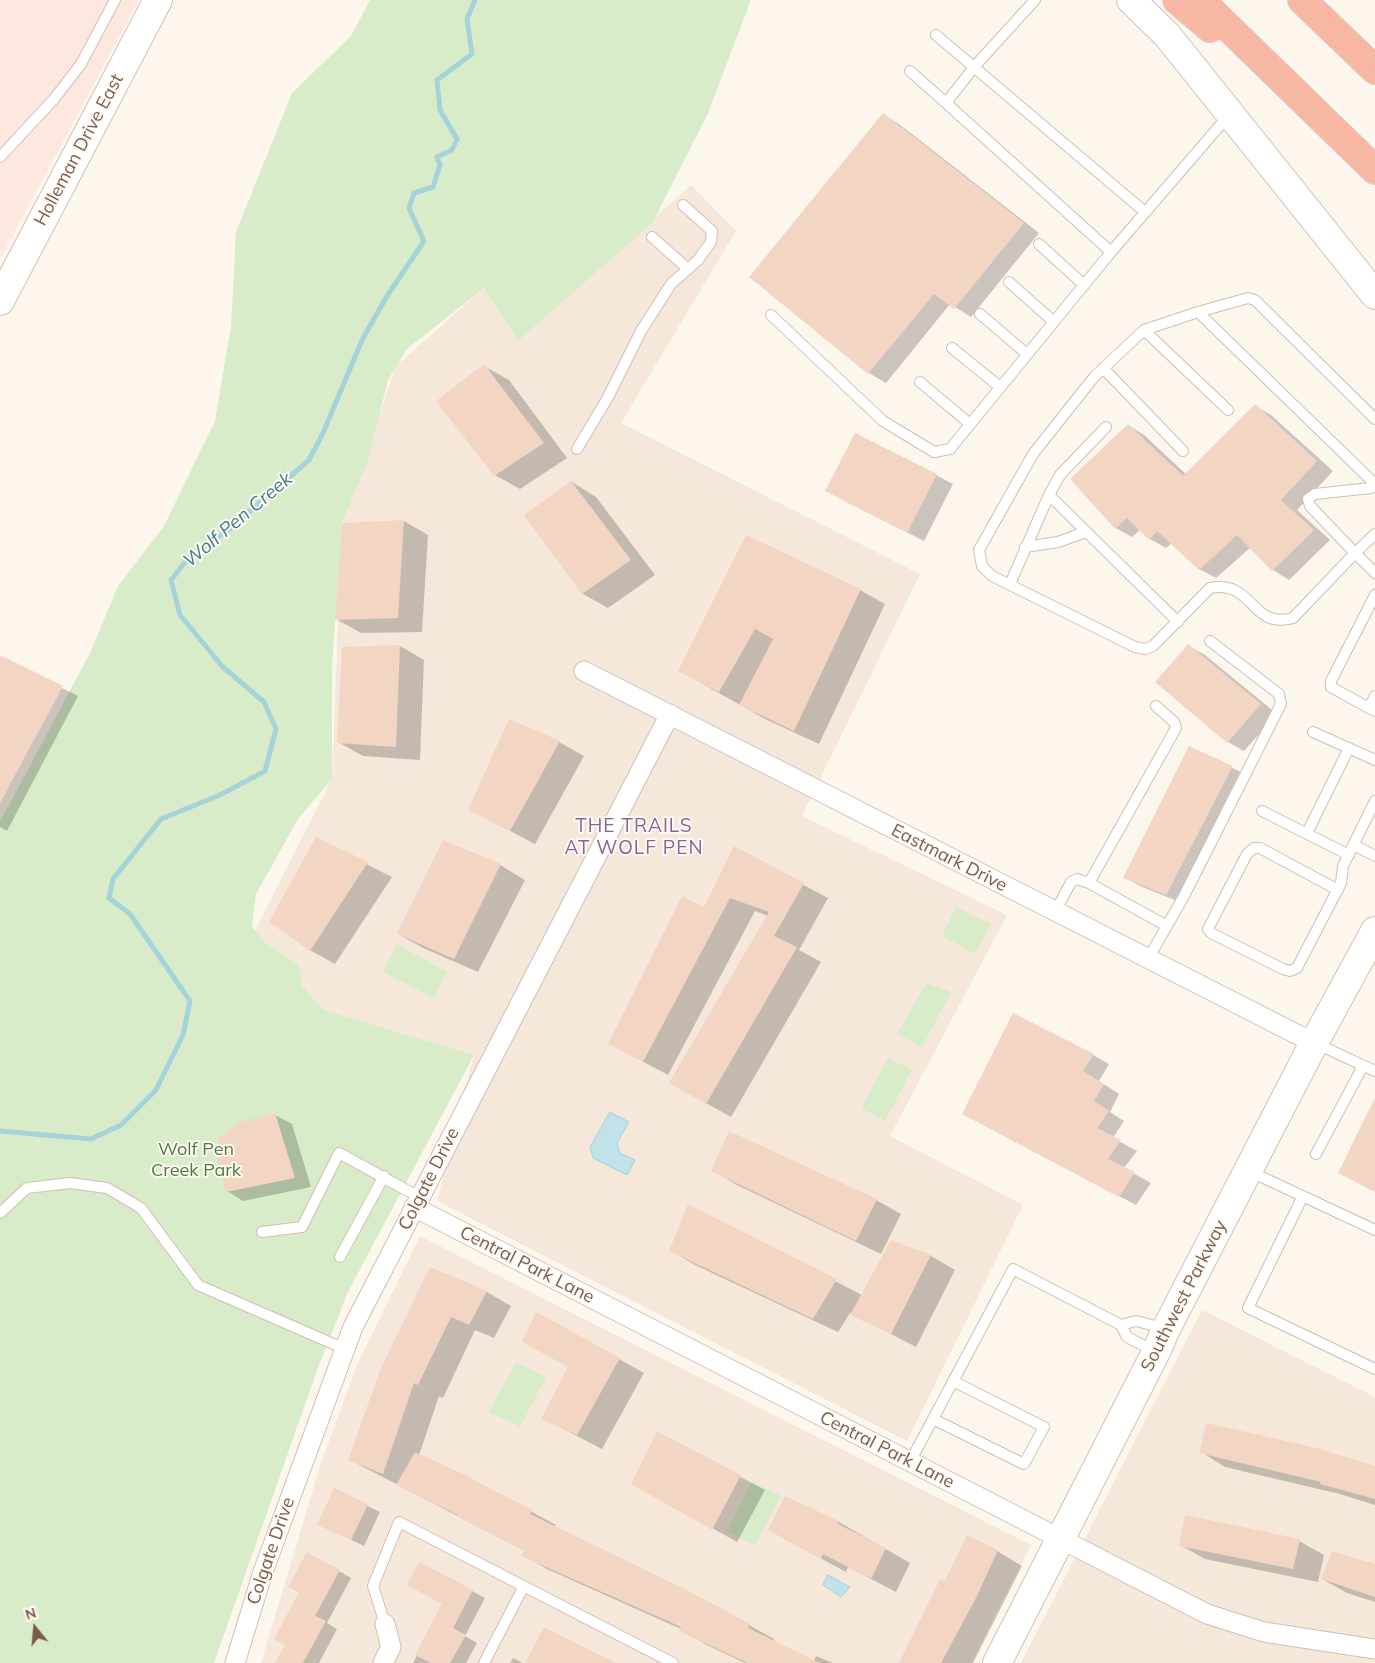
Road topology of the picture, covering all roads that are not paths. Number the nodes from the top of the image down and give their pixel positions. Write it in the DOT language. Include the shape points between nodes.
graph roads {
  1 [pos="115,0"];
  2 [pos="158,0"];
  3 [pos="1035,0"];
  4 [pos="1131,0"];
  5 [pos="1177,0"];
  6 [pos="1200,0"];
  7 [pos="1302,0"];
  8 [pos="936,35"];
  9 [pos="975,66"];
  10 [pos="1375,70"];
  11 [pos="910,71"];
  12 [pos="946,103"];
  13 [pos="1231,113"];
  14 [pos="0,157"];
  15 [pos="1367,163"];
  16 [pos="683,205"];
  17 [pos="1145,212"];
  18 [pos="652,237"];
  19 [pos="1039,244"];
  20 [pos="1111,252"];
  21 [pos="688,269"];
  22 [pos="1009,282"];
  23 [pos="1084,285"];
  24 [pos="1375,295"];
  25 [pos="0,300"];
  26 [pos="1198,312"];
  27 [pos="980,314"];
  28 [pos="771,315"];
  29 [pos="1054,322"];
  30 [pos="1144,330"];
  31 [pos="952,348"];
  32 [pos="1027,354"];
  33 [pos="1103,368"];
  34 [pos="920,382"];
  35 [pos="1000,387"];
  36 [pos="1228,410"];
  37 [pos="1375,420"];
  38 [pos="970,424"];
  39 [pos="1106,427"];
  40 [pos="576,450"];
  41 [pos="1184,451"];
  42 [pos="1375,485"];
  43 [pos="1048,495"];
  44 [pos="1086,532"];
  45 [pos="1375,534"];
  46 [pos="1026,547"];
  47 [pos="1355,553"];
  48 [pos="1375,573"];
  49 [pos="1010,584"];
  50 [pos="1375,595"];
  51 [pos="1178,622"];
  52 [pos="1210,641"];
  53 [pos="584,671"];
  54 [pos="1375,696"];
  55 [pos="1156,706"];
  56 [pos="1372,709"];
  57 [pos="670,714"];
  58 [pos="1313,732"];
  59 [pos="1349,748"];
  60 [pos="1375,760"];
  61 [pos="1375,801"];
  62 [pos="1262,811"];
  63 [pos="1307,833"];
  64 [pos="1354,845"];
  65 [pos="1349,855"];
  66 [pos="1375,856"];
  67 [pos="1089,883"];
  68 [pos="1338,890"];
  69 [pos="1055,912"];
  70 [pos="1167,926"];
  71 [pos="1375,931"];
  72 [pos="1148,959"];
  73 [pos="1314,1043"];
  74 [pos="1364,1066"];
  75 [pos="1375,1071"];
  76 [pos="1316,1154"];
  77 [pos="1248,1171"];
  78 [pos="384,1176"];
  79 [pos="1303,1196"];
  80 [pos="417,1202"];
  81 [pos="0,1213"];
  82 [pos="1375,1230"];
  83 [pos="262,1232"];
  84 [pos="340,1257"];
  85 [pos="1122,1325"];
  86 [pos="1161,1341"];
  87 [pos="346,1349"];
  88 [pos="1375,1369"];
  89 [pos="953,1381"];
  90 [pos="934,1419"];
  91 [pos="910,1462"];
  92 [pos="1062,1538"];
  93 [pos="524,1586"];
  94 [pos="385,1624"];
  95 [pos="1375,1649"];
  96 [pos="235,1663"];
  97 [pos="383,1663"];
  98 [pos="484,1663"];
  99 [pos="673,1663"];
  100 [pos="997,1663"];
  1 -- 14 [label="lane" via="81,64 54,99"];
  2 -- 25 [label="main road, Holleman Drive East"];
  3 -- 9 [label="lane"];
  4 -- 13 [label="main road" via="1167,35"];
  5 -- 15 [label="highway"];
  6 -- 15 [label="highway"];
  7 -- 10 [label="highway"];
  8 -- 9 [label="lane"];
  9 -- 12 [label="lane"];
  9 -- 17 [label="lane"];
  11 -- 12 [label="lane"];
  12 -- 20 [label="lane"];
  13 -- 17 [label="lane"];
  13 -- 24 [label="main road"];
  16 -- 21 [label="lane" via="712,231 711,242"];
  17 -- 20 [label="lane"];
  18 -- 21 [label="lane"];
  19 -- 23 [label="lane"];
  20 -- 23 [label="lane"];
  21 -- 40 [label="lane" via="671,284 641,331 607,400"];
  22 -- 29 [label="lane"];
  23 -- 29 [label="lane"];
  26 -- 30 [label="lane"];
  26 -- 37 [label="lane" via="1248,298 1256,300"];
  26 -- 42 [label="lane"];
  27 -- 32 [label="lane"];
  28 -- 38 [label="lane" via="883,421 934,452 950,449"];
  29 -- 32 [label="lane"];
  30 -- 33 [label="lane"];
  30 -- 36 [label="lane"];
  31 -- 35 [label="lane"];
  32 -- 35 [label="lane"];
  33 -- 41 [label="lane"];
  33 -- 49 [label="lane" via="1033,454 980,550 982,566 992,576"];
  34 -- 38 [label="lane"];
  35 -- 38 [label="lane"];
  39 -- 43 [label="lane" via="1060,475"];
  42 -- 47 [label="lane" via="1315,494 1308,499 1310,506"];
  43 -- 44 [label="lane"];
  43 -- 46 [label="lane"];
  44 -- 46 [label="lane" via="1058,542"];
  44 -- 51 [label="lane"];
  45 -- 47 [label="lane"];
  46 -- 49 [label="lane"];
  47 -- 48 [label="lane"];
  47 -- 51 [label="lane" via="1293,618 1280,622 1266,618 1235,588 1222,586 1210,588"];
  49 -- 51 [label="lane" via="1135,647 1146,649 1153,646"];
  50 -- 56 [label="lane" via="1331,681 1331,687"];
  52 -- 70 [label="lane" via="1279,694 1281,704"];
  53 -- 57 [label="street, Eastmark Drive"];
  54 -- 56 [label="lane"];
  55 -- 67 [label="lane" via="1174,722 1176,728"];
  57 -- 69 [label="street, Eastmark Drive"];
  57 -- 80 [label="street, Colgate Drive"];
  58 -- 59 [label="lane"];
  59 -- 60 [label="lane"];
  59 -- 63 [label="lane"];
  61 -- 64 [label="lane"];
  62 -- 63 [label="lane"];
  63 -- 65 [label="lane"];
  64 -- 65 [label="lane"];
  64 -- 66 [label="lane"];
  65 -- 68 [label="lane"];
  67 -- 69 [label="lane" via="1077,878 1071,882"];
  67 -- 70 [label="lane"];
  68 -- 68 [label="lane" via="1260,848 1254,848 1247,854 1208,929 1211,934 1290,970 1297,968"];
  69 -- 72 [label="street, Eastmark Drive"];
  70 -- 72 [label="lane"];
  71 -- 73 [label="main road, Southwest Parkway"];
  72 -- 73 [label="street, Eastmark Drive"];
  73 -- 74 [label="lane"];
  73 -- 77 [label="main road, Southwest Parkway"];
  74 -- 75 [label="lane"];
  74 -- 76 [label="lane"];
  77 -- 79 [label="lane"];
  77 -- 86 [label="main road, Southwest Parkway"];
  78 -- 80 [label="lane"];
  78 -- 83 [label="lane" via="339,1153 302,1227"];
  78 -- 84 [label="lane"];
  79 -- 82 [label="lane"];
  79 -- 88 [label="lane" via="1248,1308"];
  80 -- 87 [label="street, Colgate Drive" via="353,1328"];
  80 -- 91 [label="street, Central Park Lane"];
  81 -- 87 [label="lane" via="27,1188 70,1183 107,1188 141,1208 198,1286"];
  85 -- 86 [label="lane" via="1127,1337"];
  85 -- 86 [label="lane" via="1136,1320"];
  85 -- 89 [label="lane" via="1013,1269"];
  86 -- 92 [label="main road, Southwest Parkway"];
  87 -- 96 [label="street, Colgate Drive" via="263,1572"];
  89 -- 90 [label="lane"];
  89 -- 90 [label="lane" via="1044,1427 1024,1464"];
  90 -- 91 [label="lane"];
  91 -- 92 [label="street, Central Park Lane"];
  92 -- 95 [label="street, Central Park Lane" via="1207,1614 1264,1632"];
  92 -- 100 [label="main road, Southwest Parkway"];
  93 -- 94 [label="lane" via="399,1522 373,1586"];
  93 -- 98 [label="lane"];
  93 -- 99 [label="lane"];
  94 -- 97 [label="street" via="391,1647"];
}
